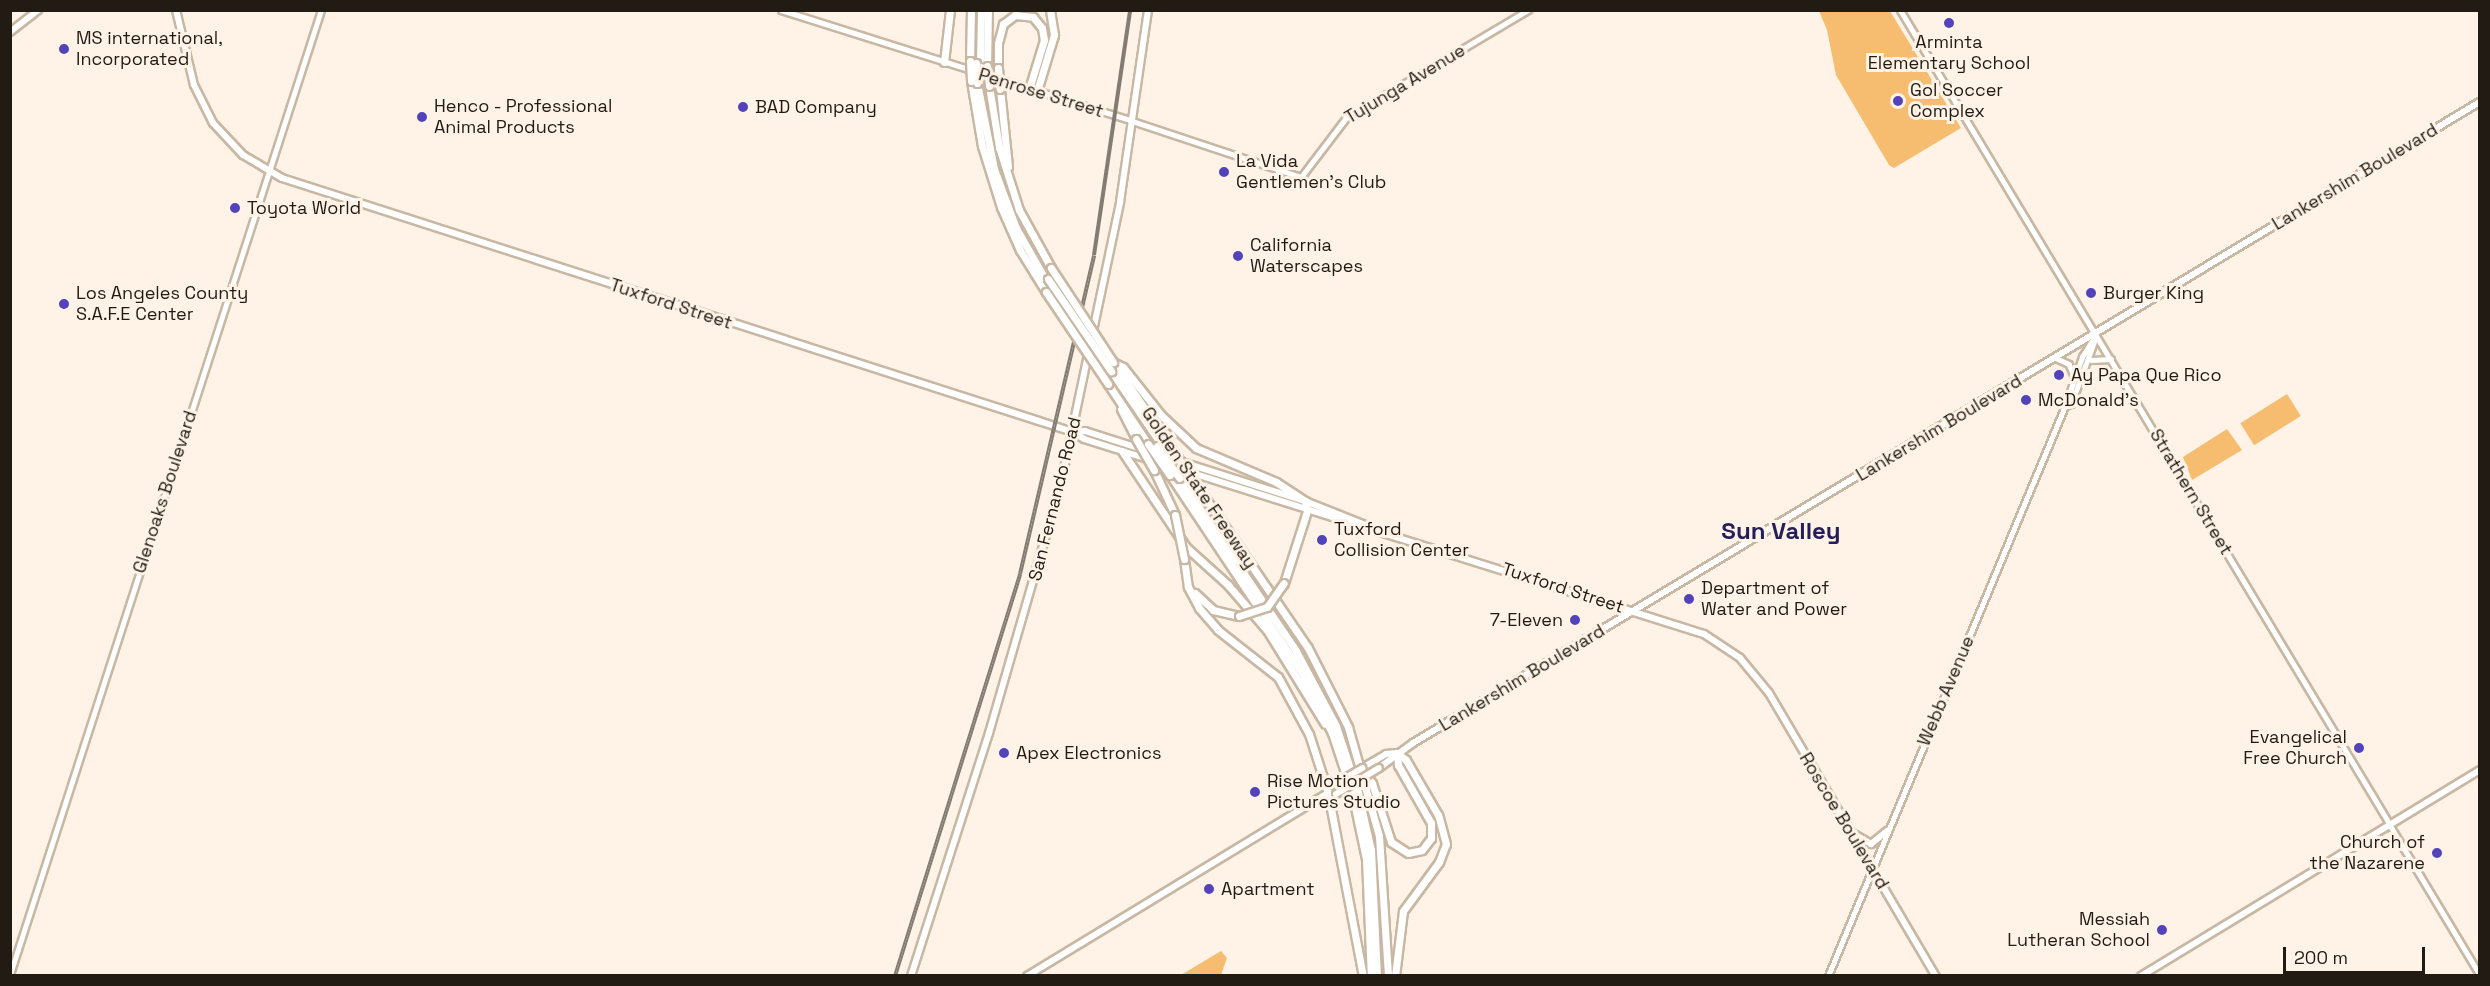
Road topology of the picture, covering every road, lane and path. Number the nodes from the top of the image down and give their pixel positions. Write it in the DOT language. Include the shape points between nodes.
graph roads {
  1 [pos="38,10"];
  2 [pos="176,10"];
  3 [pos="321,10"];
  4 [pos="781,10"];
  5 [pos="950,10"];
  6 [pos="971,10"];
  7 [pos="980,10"];
  8 [pos="988,10"];
  9 [pos="1050,10"];
  10 [pos="1148,10"];
  11 [pos="1528,10"];
  12 [pos="1900,10"];
  13 [pos="10,32"];
  14 [pos="944,62"];
  15 [pos="979,64"];
  16 [pos="980,84"];
  17 [pos="1033,90"];
  18 [pos="2480,102"];
  19 [pos="1132,122"];
  20 [pos="270,172"];
  21 [pos="1301,177"];
  22 [pos="1008,178"];
  23 [pos="1047,285"];
  24 [pos="2096,334"];
  25 [pos="2056,358"];
  26 [pos="2111,359"];
  27 [pos="2091,360"];
  28 [pos="1113,362"];
  29 [pos="2074,376"];
  30 [pos="1110,377"];
  31 [pos="1114,393"];
  32 [pos="2066,406"];
  33 [pos="1073,432"];
  34 [pos="1122,451"];
  35 [pos="1271,490"];
  36 [pos="1252,493"];
  37 [pos="1305,501"];
  38 [pos="1307,510"];
  39 [pos="1366,525"];
  40 [pos="1184,559"];
  41 [pos="1635,610"];
  42 [pos="1750,668"];
  43 [pos="1332,733"];
  44 [pos="1397,753"];
  45 [pos="2480,770"];
  46 [pos="1364,773"];
  47 [pos="1332,793"];
  48 [pos="2390,825"];
  49 [pos="1850,831"];
  50 [pos="1887,831"];
  51 [pos="1872,868"];
  52 [pos="10,974"];
  53 [pos="911,975"];
  54 [pos="1027,975"];
  55 [pos="1363,975"];
  56 [pos="1371,975"];
  57 [pos="1379,975"];
  58 [pos="1388,975"];
  59 [pos="1395,975"];
  60 [pos="1828,975"];
  61 [pos="1936,975"];
  62 [pos="2140,975"];
  63 [pos="2480,975"];
  1 -- 13 [label="main road"];
  2 -- 20 [label="main road, Tuxford Street" via="203,106 225,138"];
  3 -- 20 [label="main road, Glenoaks Boulevard"];
  4 -- 14 [label="main road, Penrose Street"];
  5 -- 14 [label="highway"];
  6 -- 15 [label="highway, Golden State Freeway"];
  7 -- 15 [label="highway"];
  8 -- 15 [label="highway, Golden State Freeway"];
  9 -- 17 [label="highway" via="1054,35"];
  10 -- 19 [label="main road, San Fernando Road"];
  11 -- 21 [label="street, Tujunga Avenue" via="1346,118"];
  12 -- 24 [label="main road, Strathern Street"];
  14 -- 17 [label="main road, Penrose Street"];
  15 -- 16 [label="highway, Golden State Freeway, bridge"];
  15 -- 16 [label="highway, Golden State Freeway, bridge"];
  16 -- 22 [label="highway, Golden State Freeway"];
  16 -- 23 [label="highway" via="986,124 1006,194"];
  16 -- 23 [label="highway, Golden State Freeway" via="982,146 1001,207 1020,250"];
  17 -- 19 [label="main road, Penrose Street"];
  17 -- 22 [label="highway, bridge" via="1044,40 1042,28 1032,17 1015,15 1003,24 998,43"];
  18 -- 24 [label="main road, Lankershim Boulevard"];
  19 -- 21 [label="street, Penrose Street"];
  19 -- 33 [label="main road, San Fernando Road" via="1108,265"];
  20 -- 33 [label="main road, Tuxford Street"];
  20 -- 52 [label="main road, Glenoaks Boulevard"];
  22 -- 28 [label="highway, Golden State Freeway, bridge" via="1023,219"];
  23 -- 30 [label="highway, Golden State Freeway, bridge"];
  23 -- 30 [label="highway, bridge"];
  24 -- 25 [label="main road, Lankershim Boulevard"];
  24 -- 26 [label="main road, Strathern Street"];
  24 -- 27 [label="street, Webb Avenue"];
  24 -- 29 [label="street, Webb Avenue"];
  25 -- 29 [label="street" via="2069,364"];
  25 -- 41 [label="main road, Lankershim Boulevard"];
  26 -- 27 [label="main road"];
  26 -- 48 [label="main road, Strathern Street"];
  27 -- 32 [label="street, Webb Avenue" via="2071,404"];
  28 -- 37 [label="highway" via="1123,367 1161,415 1196,448 1276,482"];
  28 -- 46 [label="highway, Golden State Freeway, bridge" via="1308,648 1348,727"];
  29 -- 32 [label="street, Webb Avenue"];
  30 -- 31 [label="highway, Golden State Freeway"];
  30 -- 57 [label="highway, bridge" via="1307,661 1337,721 1362,789 1372,834 1379,897"];
  31 -- 40 [label="highway, bridge" via="1175,515"];
  31 -- 43 [label="highway, Golden State Freeway, bridge" via="1297,664"];
  32 -- 50 [label="street, Webb Avenue"];
  33 -- 34 [label="main road, Tuxford Street"];
  33 -- 35 [label="main road, Tuxford Street" via="1084,431"];
  33 -- 53 [label="main road, San Fernando Road" via="989,734"];
  34 -- 36 [label="main road, Tuxford Street"];
  34 -- 43 [label="highway" via="1186,547 1228,585 1267,630"];
  35 -- 36 [label="main road" via="1256,489"];
  35 -- 37 [label="main road, Tuxford Street"];
  36 -- 38 [label="main road, Tuxford Street"];
  37 -- 38 [label="highway"];
  37 -- 39 [label="main road, Tuxford Street"];
  38 -- 39 [label="main road, Tuxford Street"];
  38 -- 40 [label="highway, bridge" via="1284,583 1267,607 1239,616 1221,613 1199,599"];
  39 -- 41 [label="main road, Tuxford Street"];
  40 -- 47 [label="highway" via="1188,588 1207,619 1261,660 1286,687"];
  41 -- 42 [label="main road, Tuxford Street" via="1704,634"];
  41 -- 44 [label="main road, Lankershim Boulevard"];
  42 -- 49 [label="main road, Roscoe Boulevard" via="1769,693"];
  43 -- 56 [label="highway, Golden State Freeway" via="1352,793 1364,848"];
  44 -- 46 [label="highway" via="1398,765 1431,823 1431,838 1422,850 1408,853 1391,842 1372,783"];
  44 -- 47 [label="main road, Lankershim Boulevard, bridge" via="1379,768"];
  44 -- 47 [label="main road, Lankershim Boulevard, bridge" via="1376,760 1333,785"];
  44 -- 59 [label="highway" via="1406,760 1438,815 1446,844 1440,862 1403,911"];
  45 -- 48 [label="main road"];
  46 -- 58 [label="highway, Golden State Freeway" via="1383,859"];
  47 -- 54 [label="main road, Lankershim Boulevard"];
  47 -- 55 [label="highway"];
  48 -- 62 [label="main road"];
  48 -- 63 [label="street, Strathern Street"];
  49 -- 50 [label="main road" via="1868,844"];
  49 -- 51 [label="main road, Roscoe Boulevard"];
  50 -- 51 [label="street, Webb Avenue"];
  51 -- 60 [label="street, Webb Avenue"];
  51 -- 61 [label="main road, Roscoe Boulevard"];
}
